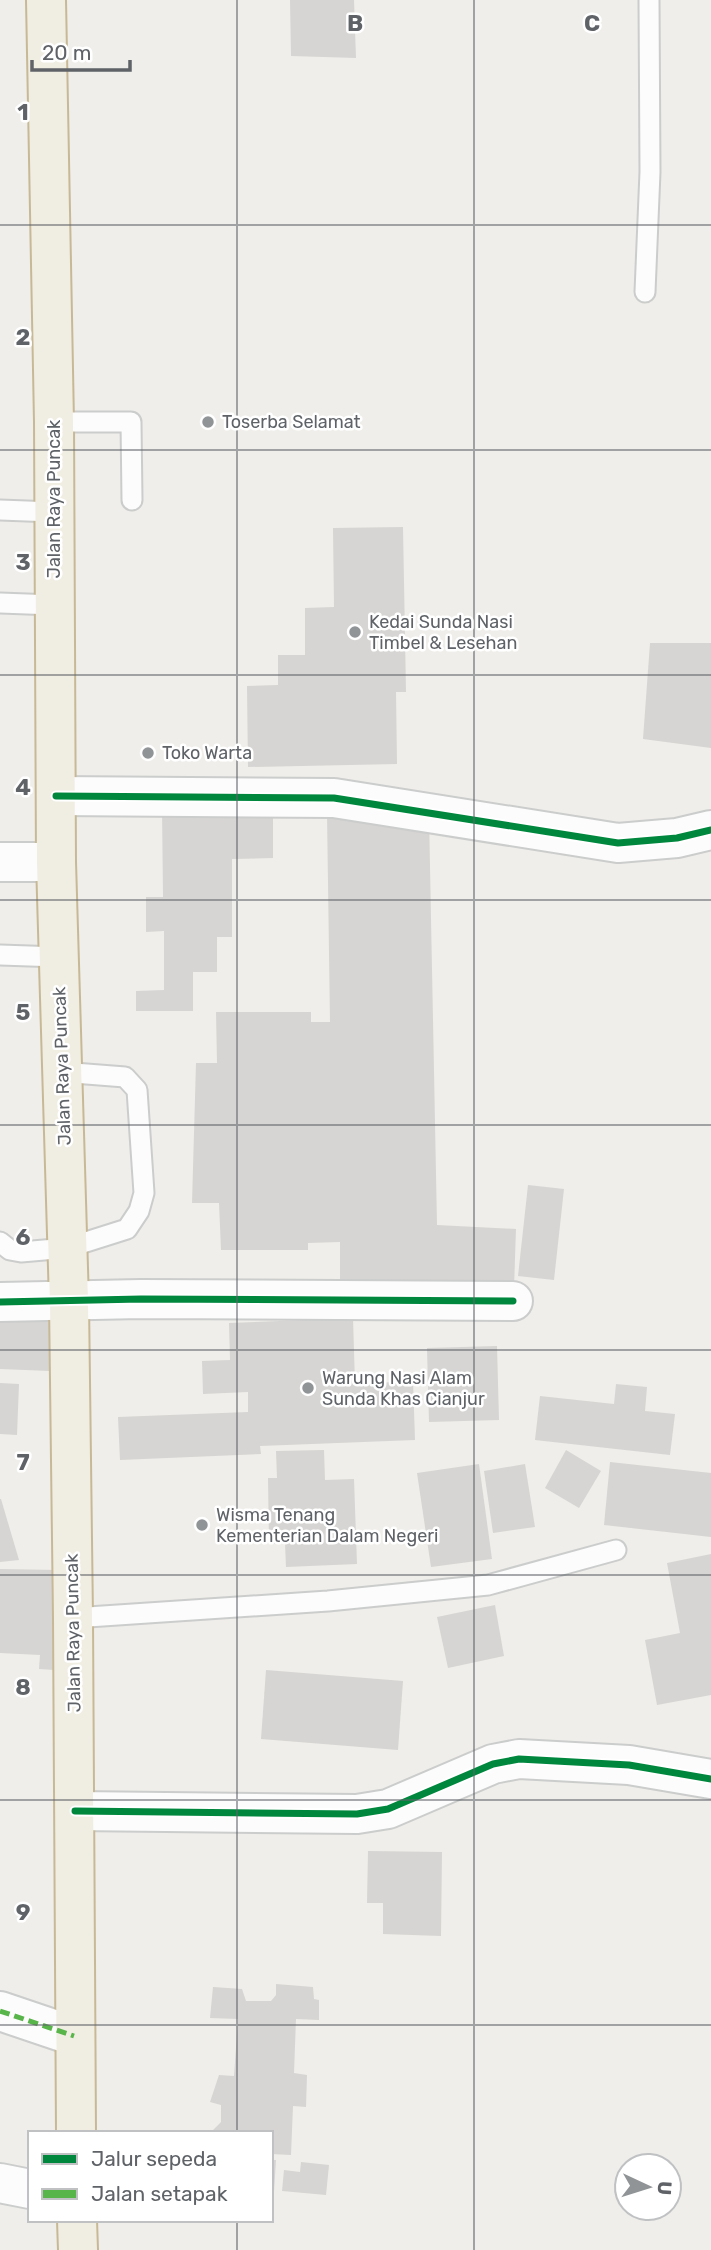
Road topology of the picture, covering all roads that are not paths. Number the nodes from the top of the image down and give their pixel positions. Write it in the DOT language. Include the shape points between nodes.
graph roads {
  1 [pos="46,0"];
  2 [pos="649,0"];
  3 [pos="645,292"];
  4 [pos="54,422"];
  5 [pos="132,500"];
  6 [pos="0,510"];
  7 [pos="53,512"];
  8 [pos="0,603"];
  9 [pos="54,605"];
  10 [pos="57,796"];
  11 [pos="711,830"];
  12 [pos="0,862"];
  13 [pos="56,862"];
  14 [pos="0,955"];
  15 [pos="59,957"];
  16 [pos="61,1072"];
  17 [pos="0,1242"];
  18 [pos="67,1248"];
  19 [pos="513,1301"];
  20 [pos="0,1302"];
  21 [pos="69,1302"];
  22 [pos="616,1550"];
  23 [pos="74,1618"];
  24 [pos="711,1779"];
  25 [pos="75,1811"];
  26 [pos="0,2011"];
  27 [pos="74,2036"];
  28 [pos="76,2131"];
  29 [pos="0,2183"];
  30 [pos="28,2189"];
  31 [pos="77,2222"];
  32 [pos="78,2250"];
  1 -- 4 [label="highway, Jalan Raya Puncak"];
  2 -- 3 [label="lane"];
  4 -- 5 [label="lane" via="131,422"];
  4 -- 7 [label="highway, Jalan Raya Puncak"];
  6 -- 7 [label="lane"];
  7 -- 9 [label="highway, Jalan Raya Puncak"];
  8 -- 9 [label="lane"];
  9 -- 10 [label="highway, Jalan Raya Puncak"];
  10 -- 11 [label="street" via="334,798 618,843"];
  10 -- 13 [label="highway, Jalan Raya Puncak"];
  12 -- 13 [label="street"];
  13 -- 15 [label="highway, Jalan Raya Puncak"];
  14 -- 15 [label="lane"];
  15 -- 16 [label="highway, Jalan Raya Puncak"];
  16 -- 18 [label="highway, Jalan Raya Puncak"];
  16 -- 18 [label="lane" via="125,1077 137,1090 144,1194 127,1229"];
  17 -- 18 [label="lane" via="21,1252"];
  18 -- 21 [label="highway, Jalan Raya Puncak"];
  19 -- 21 [label="street"];
  20 -- 21 [label="street"];
  21 -- 23 [label="highway, Jalan Raya Puncak"];
  22 -- 23 [label="lane" via="488,1585"];
  23 -- 25 [label="highway, Jalan Raya Puncak"];
  24 -- 25 [label="street" via="629,1765 519,1759 493,1764 388,1809 357,1814"];
  25 -- 27 [label="highway, Jalan Raya Puncak"];
  26 -- 27 [label="street"];
  27 -- 28 [label="highway, Jalan Raya Puncak"];
  29 -- 30 [label="street"];
  31 -- 32 [label="highway"];
}
